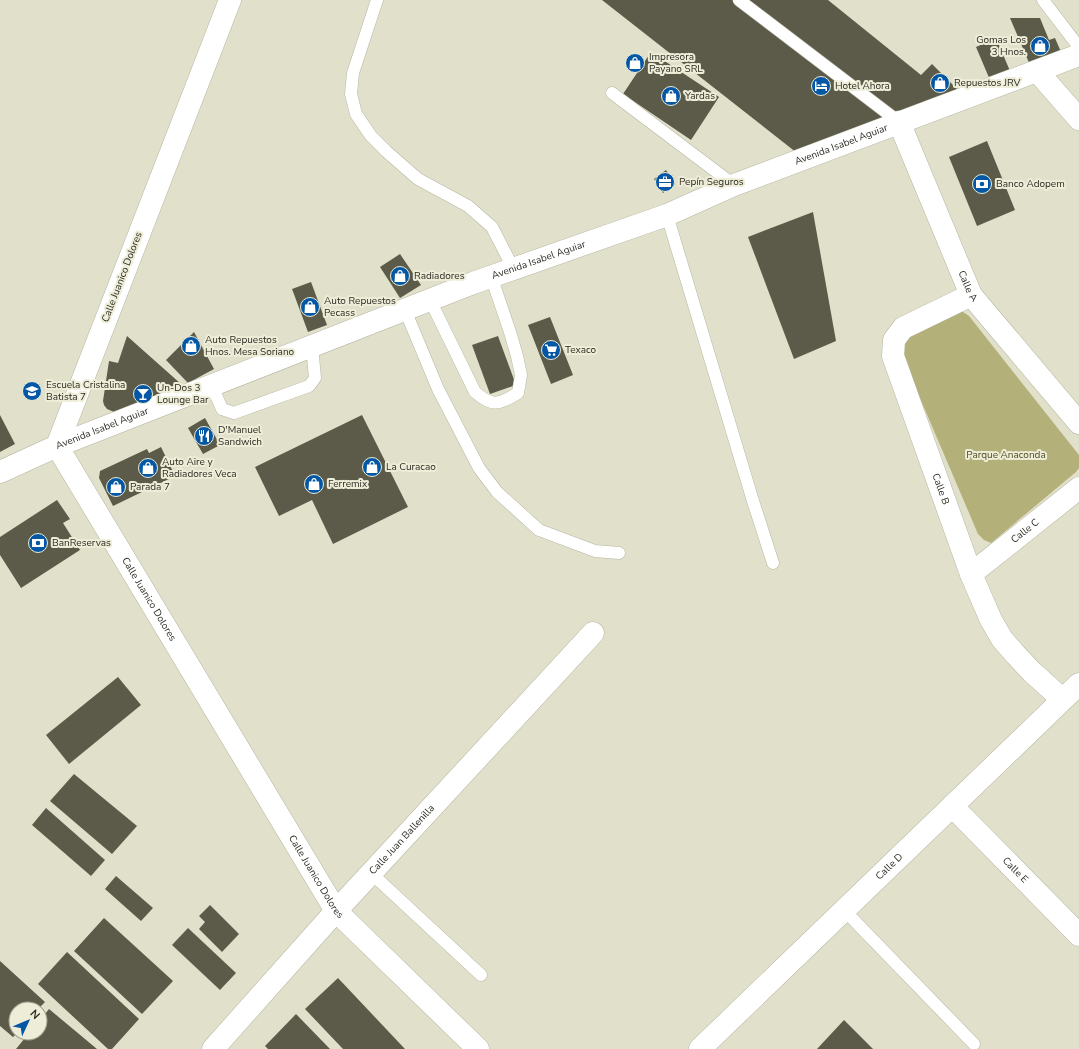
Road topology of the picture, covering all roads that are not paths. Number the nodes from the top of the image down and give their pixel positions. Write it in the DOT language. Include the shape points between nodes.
graph roads {
  1 [pos="230,0"];
  2 [pos="376,0"];
  3 [pos="739,0"];
  4 [pos="1043,0"];
  5 [pos="1079,47"];
  6 [pos="1079,55"];
  7 [pos="1037,71"];
  8 [pos="612,93"];
  9 [pos="1079,119"];
  10 [pos="899,122"];
  11 [pos="734,184"];
  12 [pos="667,215"];
  13 [pos="513,268"];
  14 [pos="491,276"];
  15 [pos="971,295"];
  16 [pos="430,300"];
  17 [pos="405,310"];
  18 [pos="312,346"];
  19 [pos="212,386"];
  20 [pos="1079,423"];
  21 [pos="57,446"];
  22 [pos="0,472"];
  23 [pos="1079,488"];
  24 [pos="619,553"];
  25 [pos="773,563"];
  26 [pos="971,574"];
  27 [pos="594,633"];
  28 [pos="1079,684"];
  29 [pos="1062,699"];
  30 [pos="952,806"];
  31 [pos="372,873"];
  32 [pos="844,910"];
  33 [pos="336,911"];
  34 [pos="1079,935"];
  35 [pos="481,975"];
  36 [pos="974,1044"];
  37 [pos="213,1049"];
  38 [pos="478,1049"];
  39 [pos="700,1049"];
  1 -- 21 [label="street, Calle Juanico Dolores"];
  2 -- 13 [label="lane" via="353,73 351,94 356,114 371,136 418,179 468,206 492,227"];
  3 -- 10 [label="lane"];
  4 -- 5 [label="lane"];
  6 -- 7 [label="street, Avenida Isabel Aguiar"];
  7 -- 9 [label="street"];
  7 -- 10 [label="street, Avenida Isabel Aguiar"];
  8 -- 11 [label="lane"];
  10 -- 11 [label="street, Avenida Isabel Aguiar"];
  10 -- 15 [label="street, Calle A"];
  11 -- 12 [label="street, Avenida Isabel Aguiar"];
  12 -- 13 [label="street, Avenida Isabel Aguiar"];
  12 -- 25 [label="lane"];
  13 -- 14 [label="street, Avenida Isabel Aguiar"];
  14 -- 16 [label="street, Avenida Isabel Aguiar"];
  14 -- 16 [label="lane" via="510,332 521,376 518,393 509,399 493,404 475,392"];
  15 -- 20 [label="street, Calle A"];
  15 -- 26 [label="street, Calle B" via="903,328 894,340 893,356"];
  16 -- 17 [label="street, Avenida Isabel Aguiar"];
  17 -- 18 [label="street, Avenida Isabel Aguiar"];
  17 -- 24 [label="lane" via="438,388 479,468 497,492 539,530 595,551"];
  18 -- 19 [label="street, Avenida Isabel Aguiar"];
  18 -- 19 [label="lane" via="315,378 309,386 234,413 222,409"];
  19 -- 21 [label="street, Avenida Isabel Aguiar"];
  21 -- 22 [label="street, Avenida Isabel Aguiar"];
  21 -- 33 [label="street, Calle Juanico Dolores"];
  23 -- 26 [label="street, Calle C"];
  26 -- 29 [label="street, Calle B" via="1002,639 1032,672"];
  27 -- 31 [label="street, Calle Juan Ballenilla"];
  28 -- 29 [label="street, Calle D"];
  29 -- 30 [label="street, Calle D"];
  30 -- 32 [label="street, Calle D"];
  30 -- 34 [label="street, Calle E"];
  31 -- 33 [label="street, Calle Juan Ballenilla"];
  31 -- 35 [label="lane"];
  32 -- 36 [label="lane"];
  32 -- 39 [label="street, Calle D"];
  33 -- 37 [label="street, Calle Juan Ballenilla"];
  33 -- 38 [label="street, Calle Juanico Dolores"];
}
